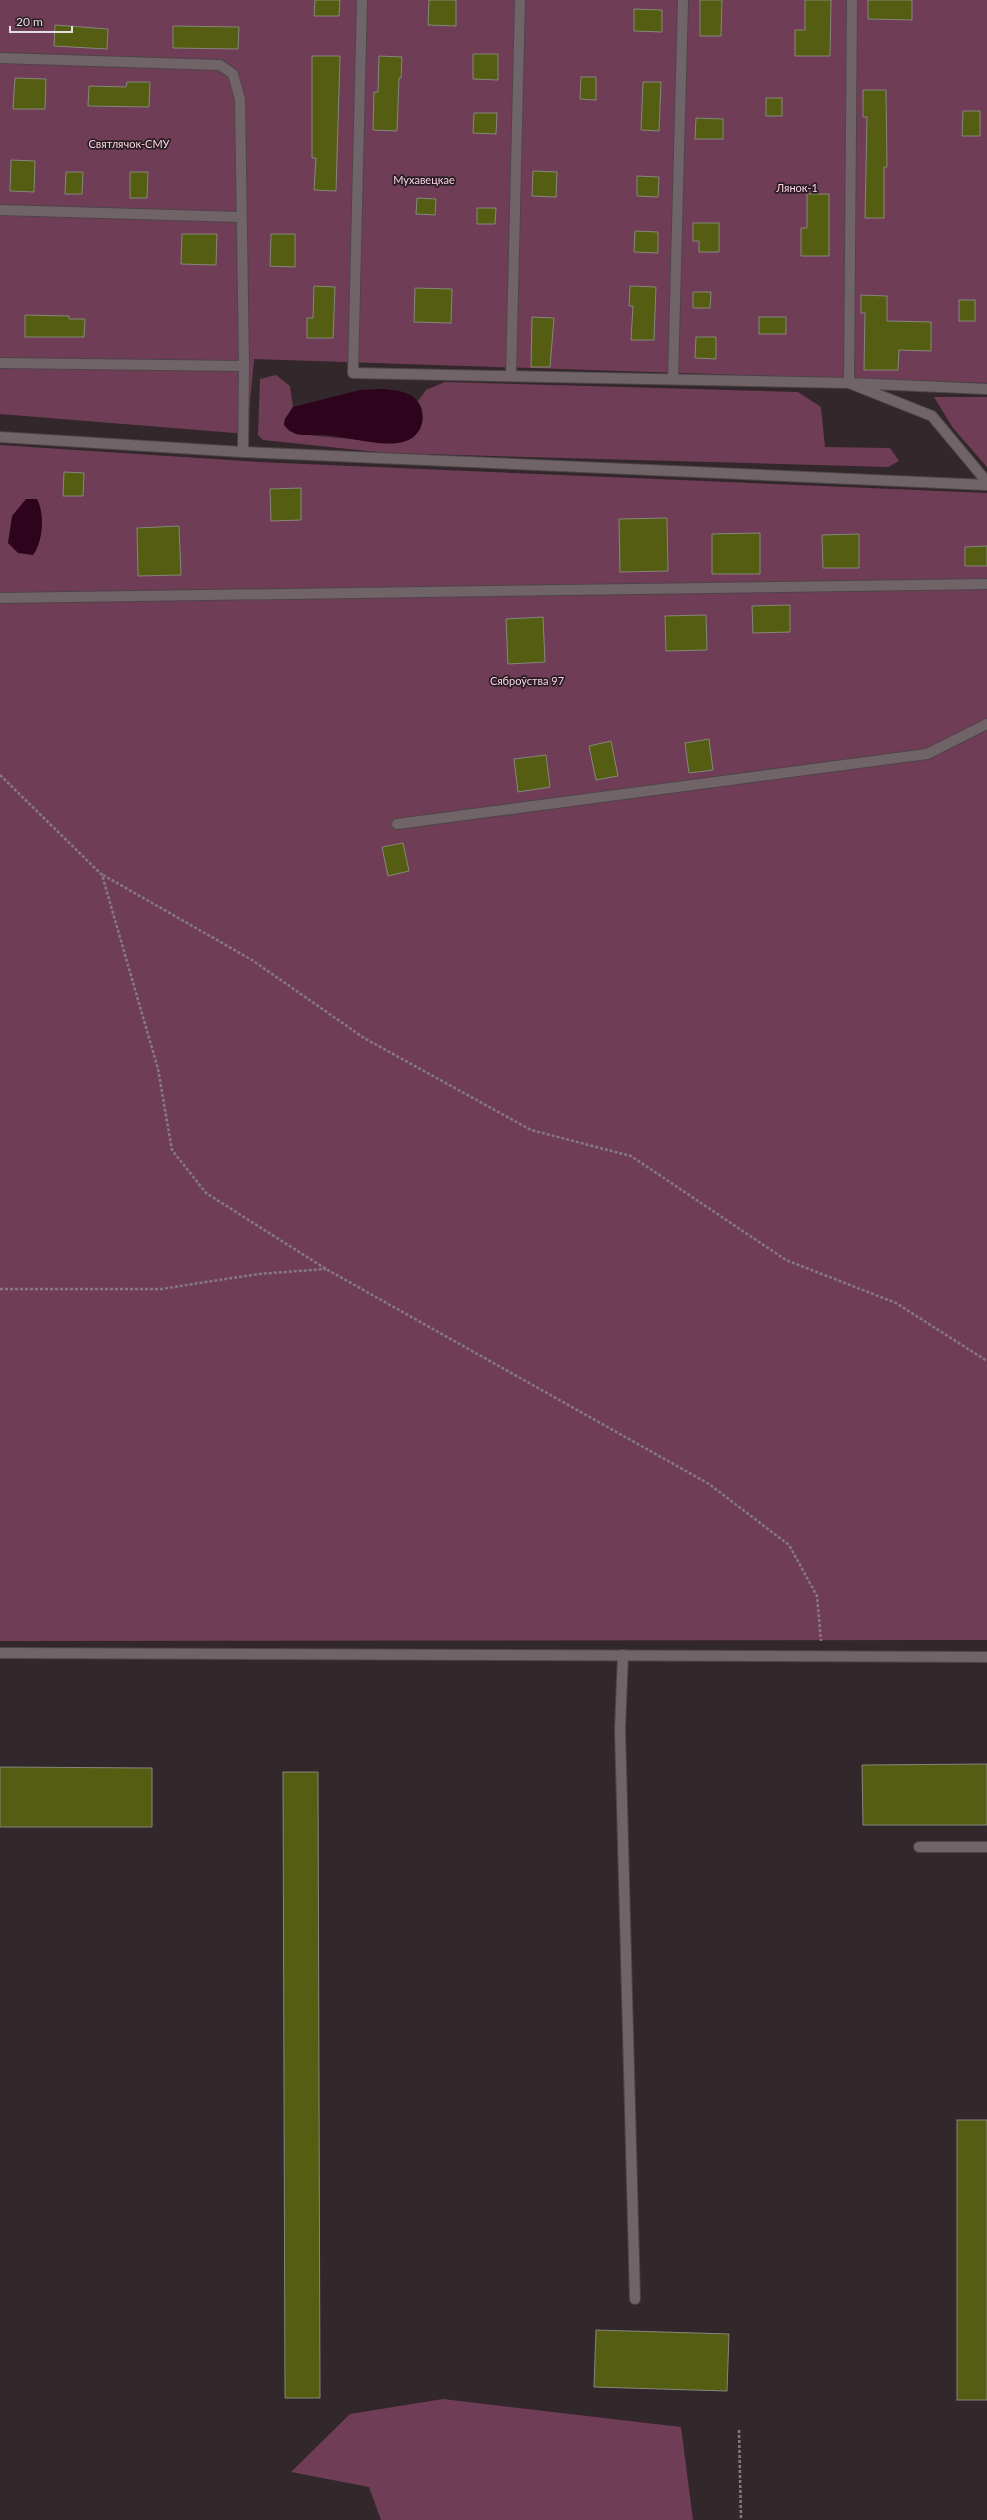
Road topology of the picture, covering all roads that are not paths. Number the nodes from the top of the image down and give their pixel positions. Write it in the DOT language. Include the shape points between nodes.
graph roads {
  1 [pos="362,0"];
  2 [pos="520,0"];
  3 [pos="683,0"];
  4 [pos="852,0"];
  5 [pos="0,58"];
  6 [pos="0,210"];
  7 [pos="241,217"];
  8 [pos="0,363"];
  9 [pos="244,366"];
  10 [pos="511,376"];
  11 [pos="673,379"];
  12 [pos="849,383"];
  13 [pos="987,389"];
  14 [pos="0,437"];
  15 [pos="243,452"];
  16 [pos="987,483"];
  17 [pos="987,584"];
  18 [pos="0,598"];
  19 [pos="987,724"];
  20 [pos="397,824"];
  21 [pos="0,1653"];
  22 [pos="623,1655"];
  23 [pos="987,1657"];
  24 [pos="919,1847"];
  25 [pos="987,1847"];
  26 [pos="635,2299"];
  1 -- 10 [label="street" via="353,373"];
  2 -- 10 [label="street"];
  3 -- 11 [label="street"];
  4 -- 12 [label="street"];
  5 -- 7 [label="street" via="220,65 233,74 240,99"];
  6 -- 7 [label="street"];
  7 -- 9 [label="street"];
  8 -- 9 [label="street"];
  9 -- 15 [label="street"];
  10 -- 11 [label="street"];
  11 -- 12 [label="street"];
  12 -- 13 [label="street"];
  12 -- 16 [label="street" via="932,416"];
  14 -- 15 [label="street"];
  15 -- 16 [label="street"];
  17 -- 18 [label="street"];
  19 -- 20 [label="street" via="927,754"];
  21 -- 22 [label="street"];
  22 -- 23 [label="street"];
  22 -- 26 [label="street" via="620,1729"];
  24 -- 25 [label="street"];
}
